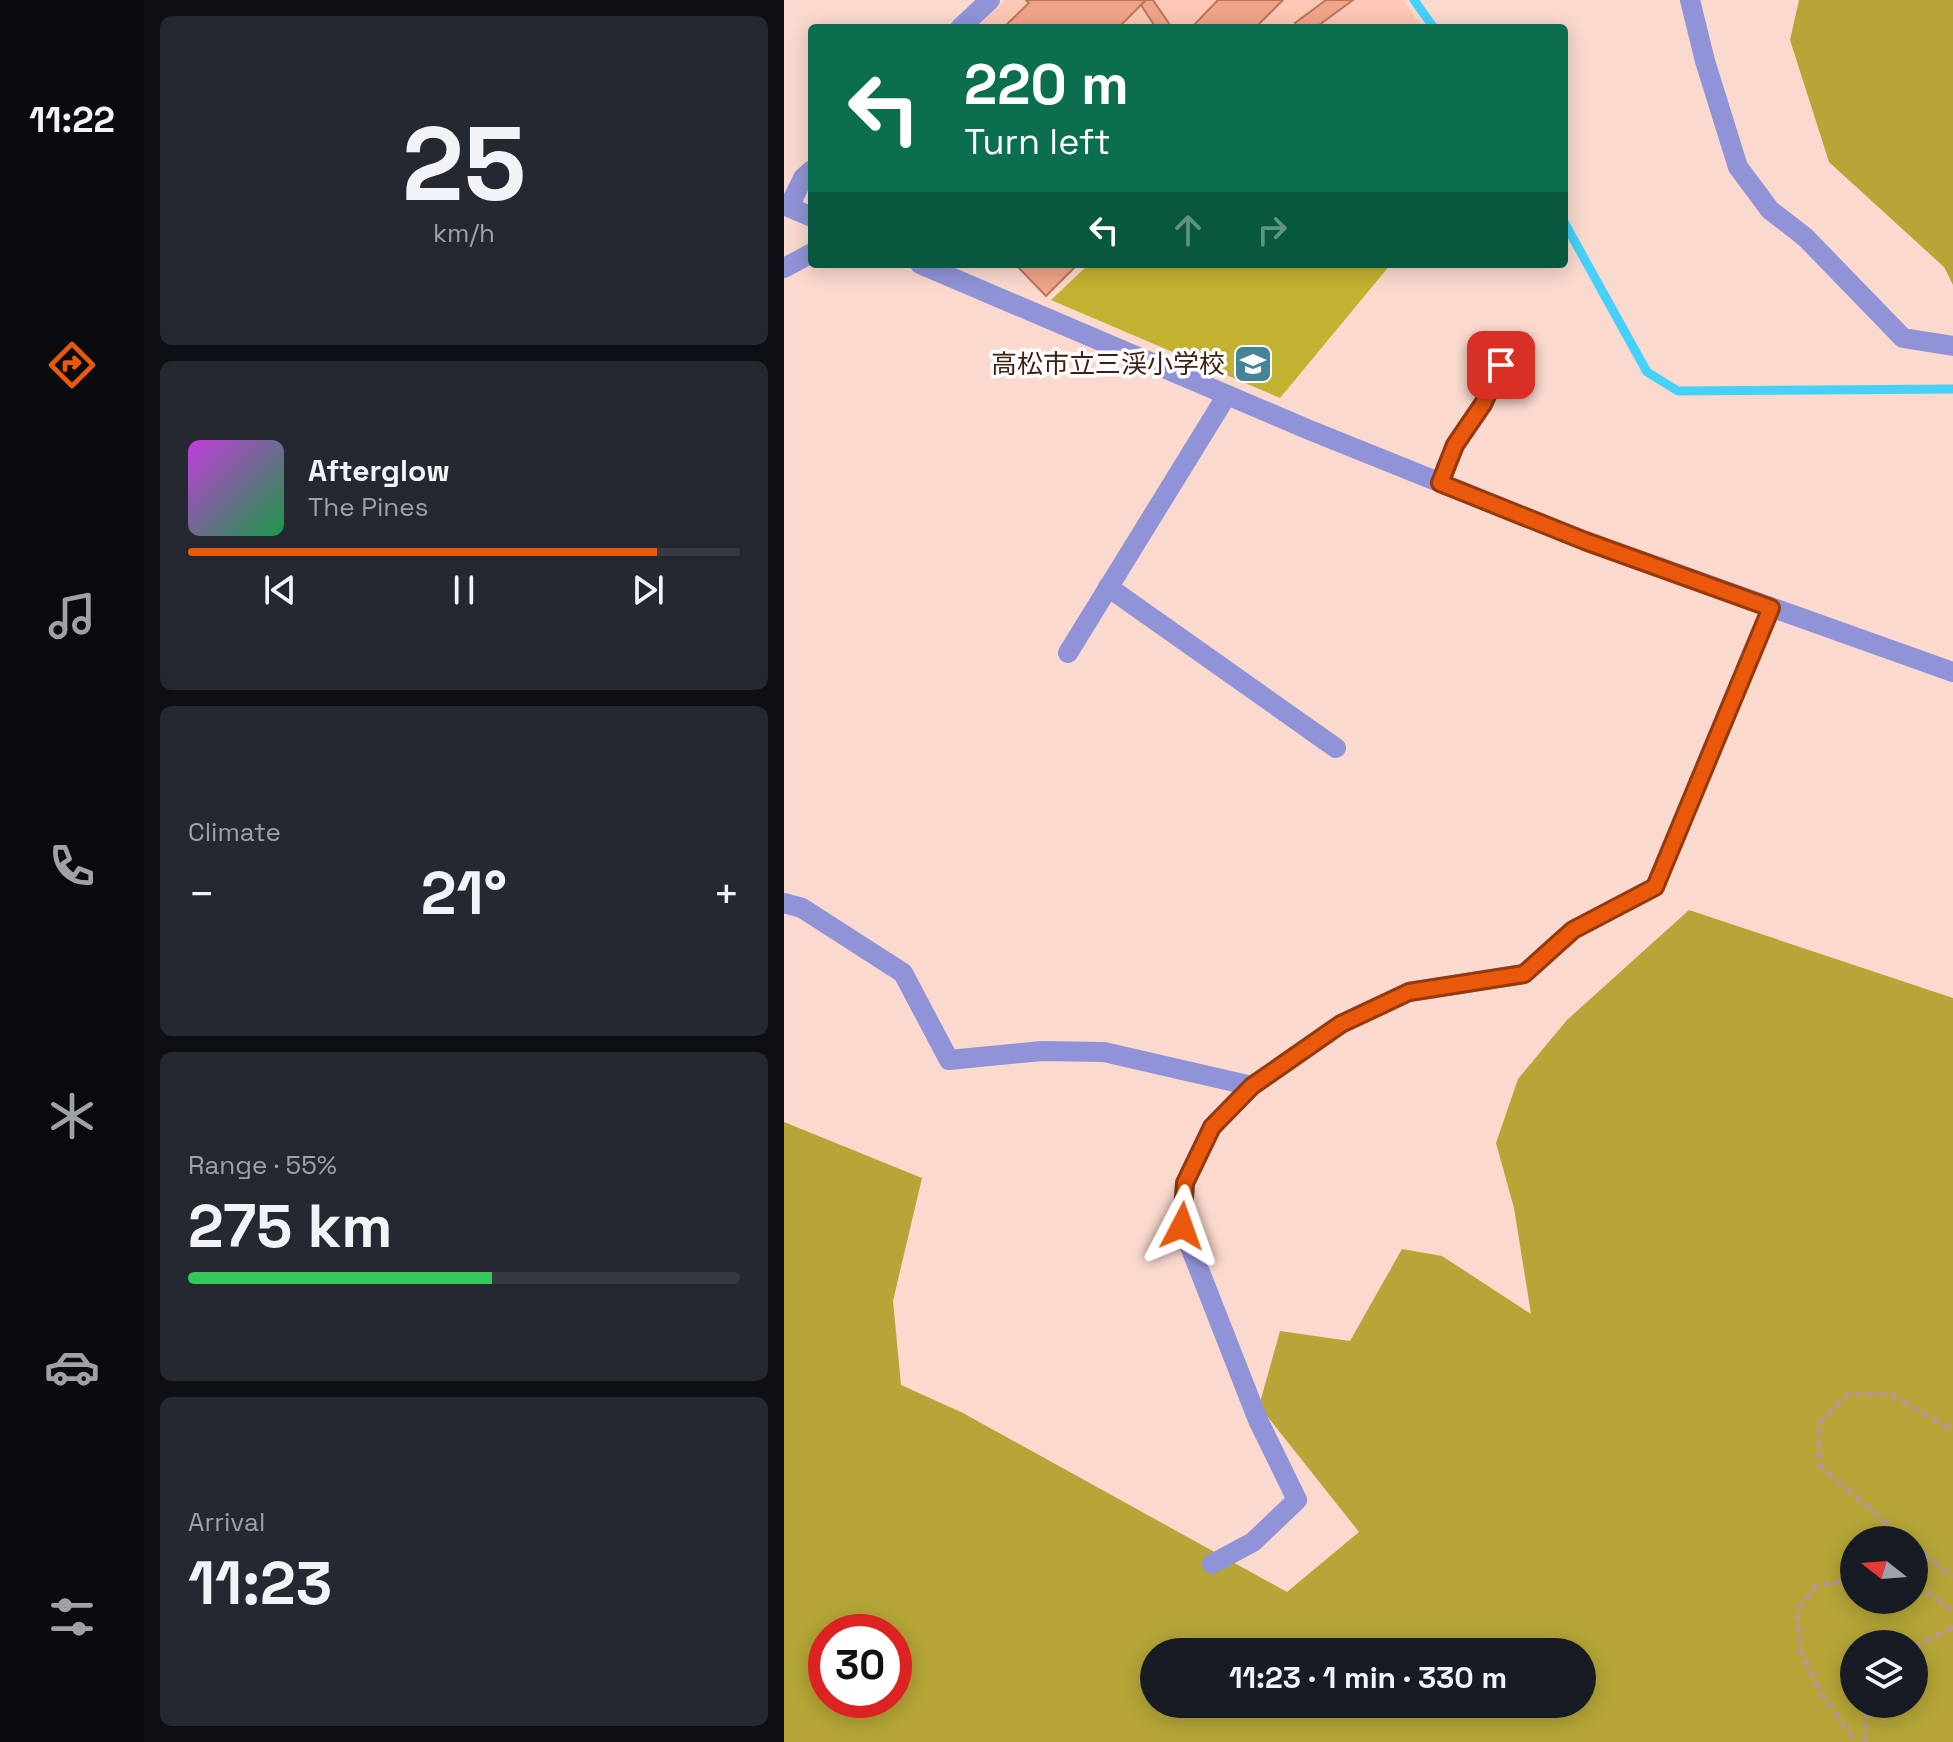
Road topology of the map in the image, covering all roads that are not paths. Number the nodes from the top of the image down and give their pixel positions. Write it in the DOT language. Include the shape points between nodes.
graph roads {
  1 [pos="990,0"];
  2 [pos="1690,0"];
  3 [pos="964,24"];
  4 [pos="808,174"];
  5 [pos="787,206"];
  6 [pos="808,215"];
  7 [pos="808,255"];
  8 [pos="784,268"];
  9 [pos="929,268"];
  10 [pos="1510,345"];
  11 [pos="1953,346"];
  12 [pos="1227,395"];
  13 [pos="1440,483"];
  14 [pos="1108,587"];
  15 [pos="1771,608"];
  16 [pos="1068,653"];
  17 [pos="1953,672"];
  18 [pos="1336,748"];
  19 [pos="784,903"];
  20 [pos="1252,1086"];
  21 [pos="1212,1564"];
  1 -- 3 [label="street"];
  2 -- 11 [label="street" via="1738,167 1770,210 1805,237 1903,338"];
  4 -- 5 [label="street"];
  5 -- 6 [label="street"];
  7 -- 8 [label="street"];
  9 -- 12 [label="street"];
  10 -- 13 [label="street"];
  12 -- 13 [label="street"];
  12 -- 14 [label="street"];
  13 -- 15 [label="street"];
  14 -- 16 [label="street"];
  14 -- 18 [label="street"];
  15 -- 17 [label="street"];
  15 -- 20 [label="street" via="1655,887 1573,930 1524,974 1409,992 1341,1024"];
  19 -- 20 [label="street" via="802,908 903,973 949,1060 1042,1051 1104,1052"];
  20 -- 21 [label="street" via="1212,1127 1185,1183 1182,1226 1258,1420 1297,1500 1253,1542"];
}
